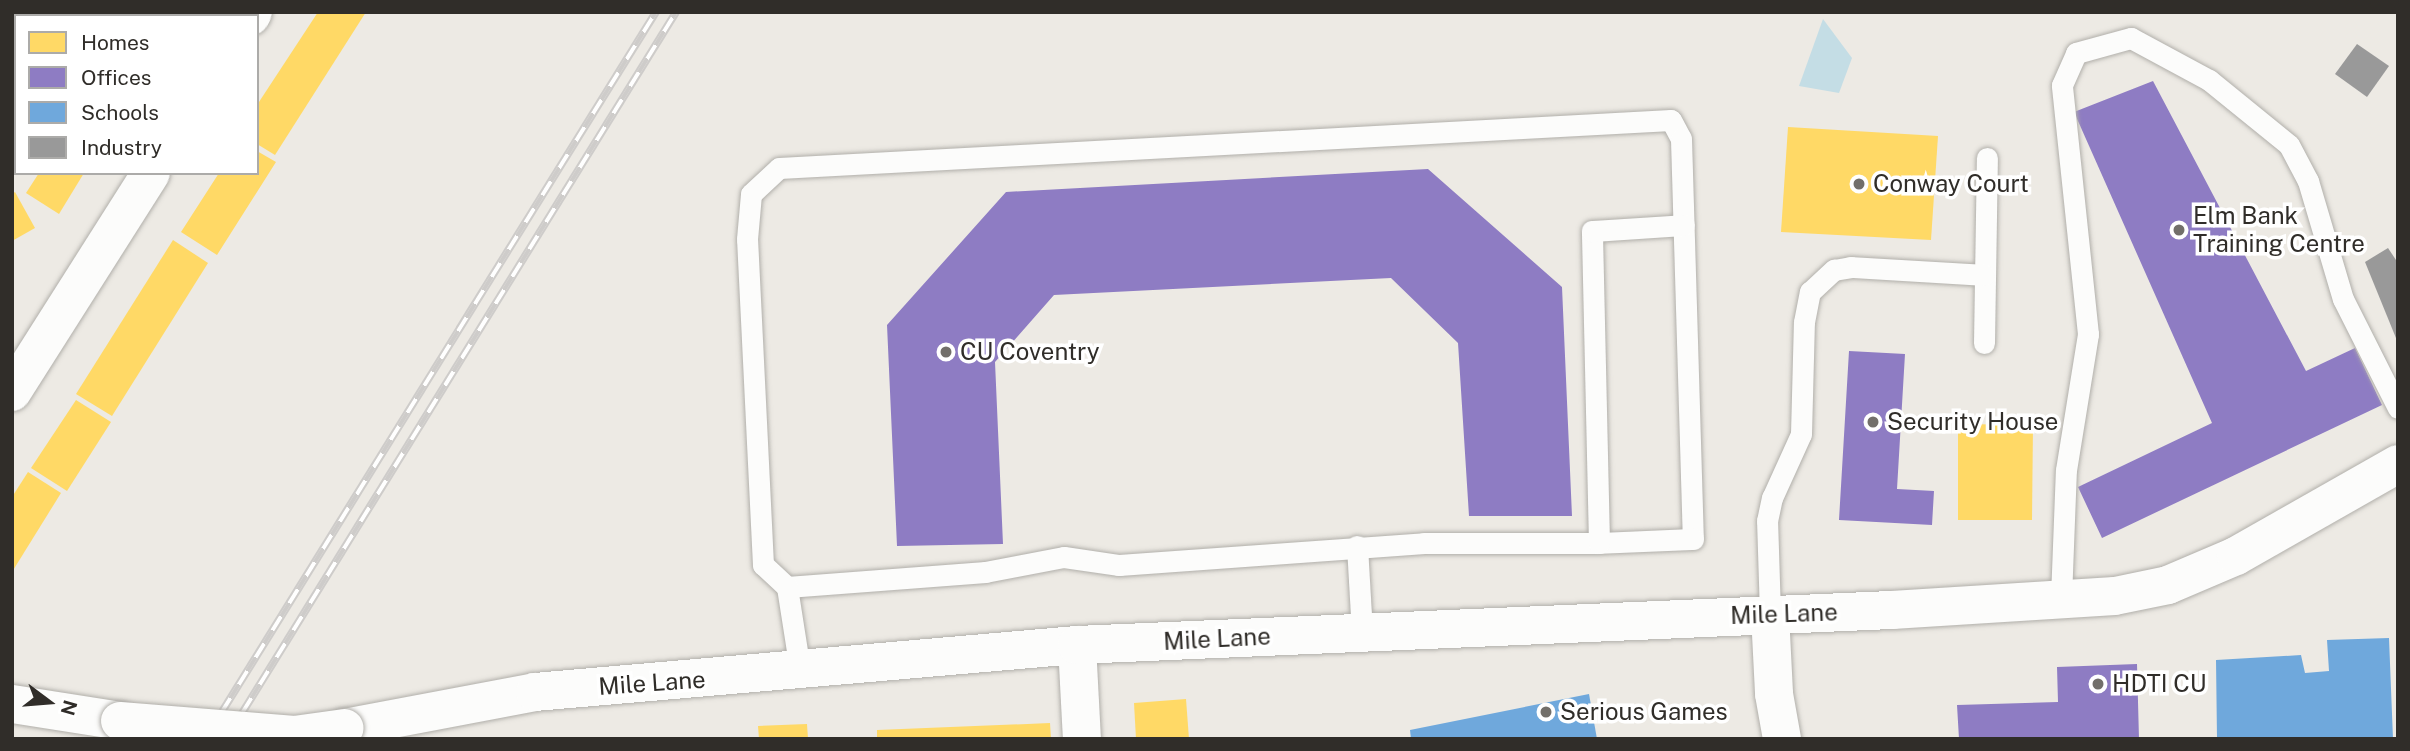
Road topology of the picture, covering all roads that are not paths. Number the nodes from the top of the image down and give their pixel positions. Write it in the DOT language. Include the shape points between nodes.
graph roads {
  1 [pos="1987,158"];
  2 [pos="150,175"];
  3 [pos="1684,225"];
  4 [pos="1984,275"];
  5 [pos="28,340"];
  6 [pos="1984,343"];
  7 [pos="12,392"];
  8 [pos="2398,408"];
  9 [pos="2398,464"];
  10 [pos="1599,543"];
  11 [pos="1357,546"];
  12 [pos="787,587"];
  13 [pos="2061,598"];
  14 [pos="1770,614"];
  15 [pos="1362,632"];
  16 [pos="1077,645"];
  17 [pos="800,670"];
  18 [pos="12,704"];
  19 [pos="1082,739"];
  20 [pos="1782,739"];
  1 -- 4 [label="lane"];
  2 -- 5 [label="street"];
  3 -- 10 [label="lane" via="1592,231"];
  3 -- 10 [label="lane" via="1693,539"];
  3 -- 12 [label="lane" via="1681,138 1671,120 779,168 751,194 747,239 763,565"];
  4 -- 6 [label="lane"];
  4 -- 14 [label="lane" via="1851,267 1834,270 1811,292 1804,322 1801,434 1772,498 1768,521"];
  5 -- 7 [label="street"];
  8 -- 13 [label="lane" via="2343,299 2308,181 2289,145 2209,80 2130,38 2076,53 2062,85 2088,334 2066,470"];
  9 -- 13 [label="street, Mile Lane" via="2236,556 2190,577 2115,596"];
  10 -- 11 [label="lane"];
  11 -- 12 [label="lane" via="1264,557 1119,565 1065,557 985,572"];
  11 -- 15 [label="lane"];
  12 -- 17 [label="lane"];
  13 -- 14 [label="street, Mile Lane"];
  14 -- 15 [label="street, Mile Lane"];
  14 -- 20 [label="street" via="1774,694"];
  15 -- 16 [label="street, Mile Lane"];
  16 -- 17 [label="street, Mile Lane"];
  16 -- 19 [label="street"];
  17 -- 18 [label="street, Mile Lane, bridge" via="535,692 294,735 120,721"];
}
